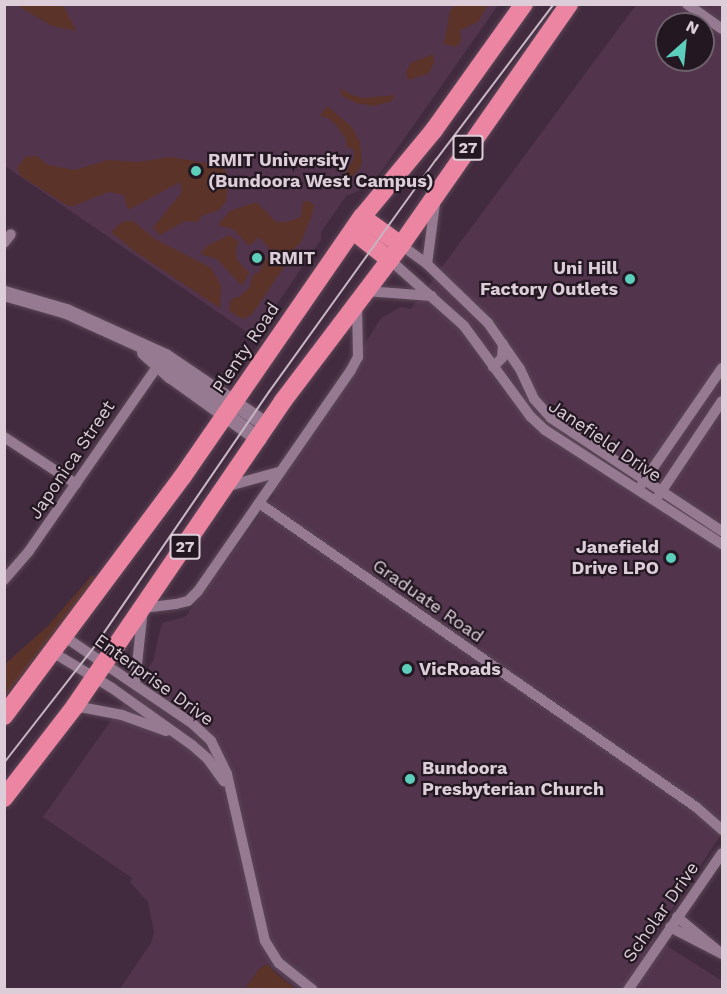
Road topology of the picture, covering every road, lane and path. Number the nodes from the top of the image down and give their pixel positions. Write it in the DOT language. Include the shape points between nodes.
graph roads {
  1 [pos="524,4"];
  2 [pos="569,4"];
  3 [pos="687,4"];
  4 [pos="723,29"];
  5 [pos="437,194"];
  6 [pos="357,224"];
  7 [pos="401,245"];
  8 [pos="390,260"];
  9 [pos="427,264"];
  10 [pos="4,293"];
  11 [pos="432,296"];
  12 [pos="362,297"];
  13 [pos="503,344"];
  14 [pos="162,360"];
  15 [pos="494,367"];
  16 [pos="723,368"];
  17 [pos="723,401"];
  18 [pos="230,409"];
  19 [pos="263,432"];
  20 [pos="4,437"];
  21 [pos="280,472"];
  22 [pos="76,484"];
  23 [pos="642,485"];
  24 [pos="228,486"];
  25 [pos="658,495"];
  26 [pos="259,503"];
  27 [pos="723,531"];
  28 [pos="723,544"];
  29 [pos="4,580"];
  30 [pos="143,608"];
  31 [pos="65,637"];
  32 [pos="54,653"];
  33 [pos="100,671"];
  34 [pos="135,683"];
  35 [pos="75,706"];
  36 [pos="4,716"];
  37 [pos="180,736"];
  38 [pos="30,766"];
  39 [pos="229,789"];
  40 [pos="4,798"];
  41 [pos="696,807"];
  42 [pos="4,813"];
  43 [pos="723,820"];
  44 [pos="723,830"];
  45 [pos="723,853"];
  46 [pos="677,917"];
  47 [pos="670,927"];
  48 [pos="722,954"];
  49 [pos="313,990"];
  50 [pos="628,990"];
  1 -- 6 [label="highway, Plenty Road / 27" via="434,130"];
  2 -- 5 [label="highway, 27"];
  3 -- 4 [label="street"];
  5 -- 7 [label="highway, 27"];
  5 -- 9 [label="street"];
  6 -- 7 [label="highway, Janefield Drive"];
  6 -- 8 [label="highway, Janefield Drive"];
  6 -- 18 [label="highway, Plenty Road / 27"];
  7 -- 8 [label="highway, 27"];
  7 -- 9 [label="street, Janefield Drive"];
  8 -- 11 [label="street, Janefield Drive"];
  8 -- 12 [label="highway, 27"];
  9 -- 13 [label="street, Janefield Drive" via="481,315"];
  10 -- 14 [label="street" via="66,310"];
  11 -- 12 [label="street"];
  11 -- 15 [label="street, Janefield Drive" via="464,326"];
  12 -- 19 [label="highway, 27"];
  12 -- 21 [label="street" via="358,357"];
  13 -- 15 [label="street" via="502,358"];
  13 -- 23 [label="street, Janefield Drive" via="534,399 551,418"];
  14 -- 18 [label="street"];
  14 -- 22 [label="street, Japonica Street"];
  15 -- 23 [label="street, Janefield Drive" via="545,430"];
  16 -- 23 [label="street"];
  17 -- 25 [label="street"];
  18 -- 19 [label="street"];
  18 -- 31 [label="highway, Plenty Road / 27"];
  19 -- 24 [label="highway, 27"];
  20 -- 22 [label="street"];
  21 -- 24 [label="street"];
  21 -- 26 [label="street"];
  22 -- 29 [label="street, Japonica Street"];
  23 -- 25 [label="street, Janefield Drive"];
  24 -- 30 [label="highway, 27"];
  25 -- 27 [label="street, Janefield Drive"];
  25 -- 28 [label="street, Janefield Drive"];
  26 -- 30 [label="street" via="194,596 176,604"];
  26 -- 41 [label="street, Graduate Road"];
  30 -- 33 [label="highway, 27"];
  30 -- 34 [label="street"];
  31 -- 32 [label="highway, Plenty Road / 27"];
  31 -- 33 [label="street, Enterprise Drive"];
  32 -- 33 [label="street, Enterprise Drive"];
  32 -- 36 [label="highway, Plenty Road / 27"];
  33 -- 34 [label="street, Enterprise Drive"];
  33 -- 35 [label="highway"];
  33 -- 37 [label="street, Enterprise Drive"];
  34 -- 39 [label="street, Enterprise Drive" via="211,741"];
  35 -- 37 [label="street" via="122,715"];
  35 -- 38 [label="highway"];
  37 -- 39 [label="street, Enterprise Drive" via="207,758"];
  38 -- 40 [label="highway"];
  38 -- 42 [label="highway"];
  39 -- 49 [label="street, Enterprise Drive" via="265,941 279,963"];
  41 -- 43 [label="street, Graduate Road"];
  41 -- 44 [label="street, Graduate Road"];
  45 -- 46 [label="street, Scholar Drive"];
  46 -- 47 [label="street, Scholar Drive"];
  46 -- 48 [label="street"];
  47 -- 48 [label="street"];
  47 -- 50 [label="street, Scholar Drive"];
}
